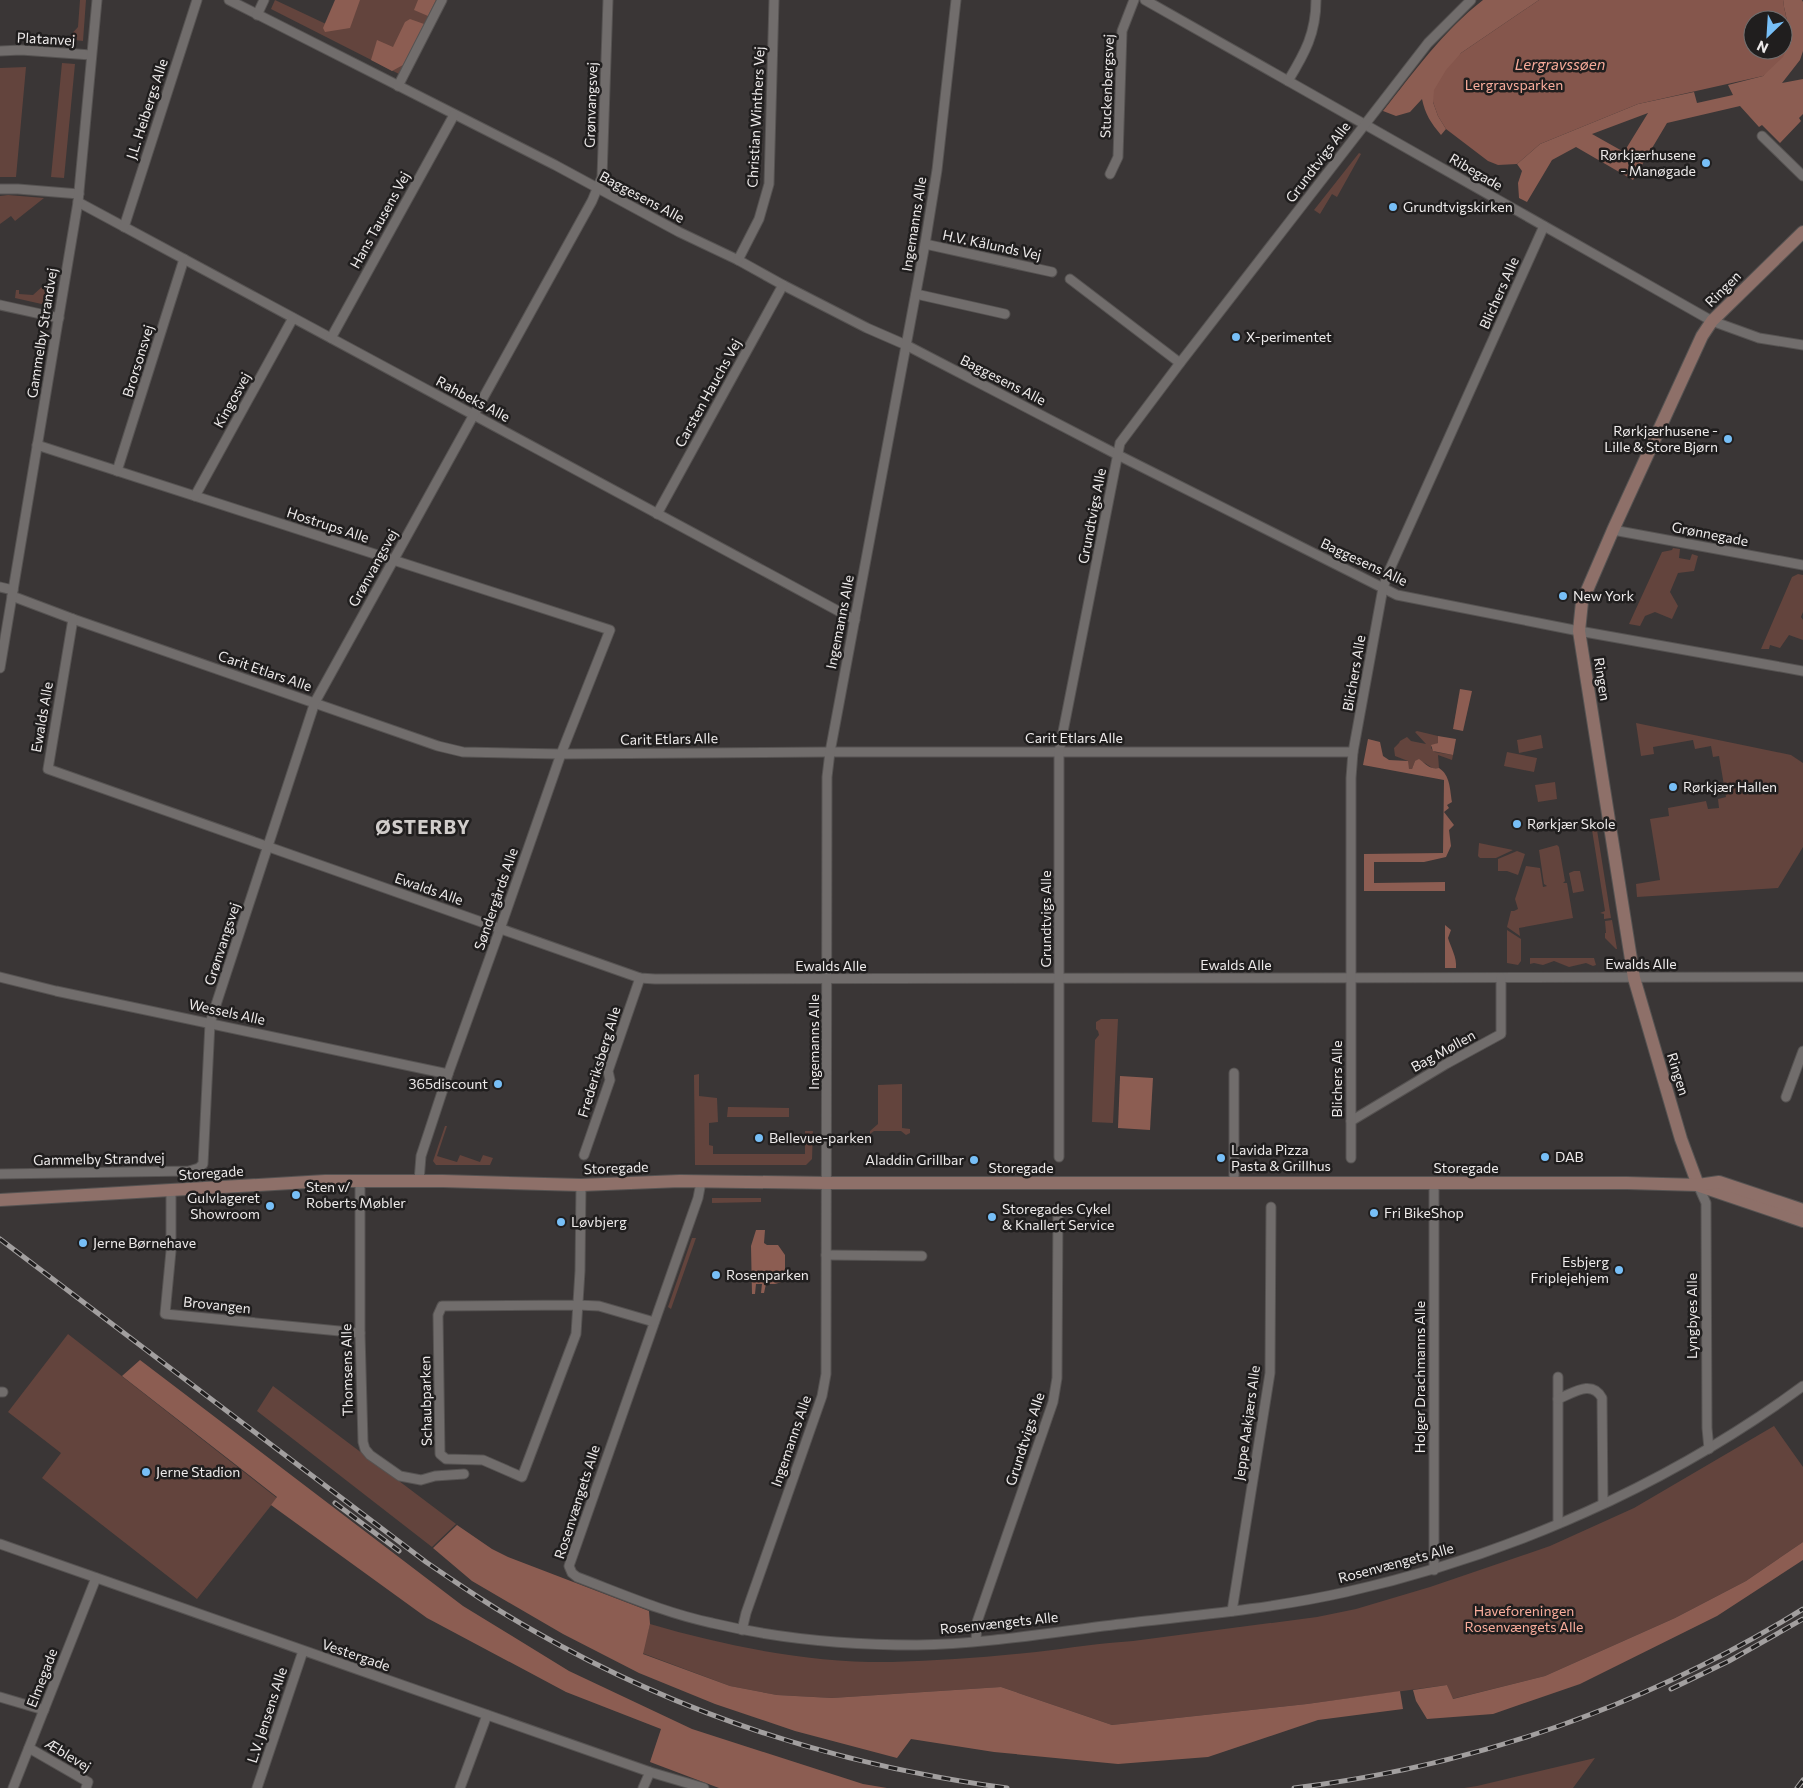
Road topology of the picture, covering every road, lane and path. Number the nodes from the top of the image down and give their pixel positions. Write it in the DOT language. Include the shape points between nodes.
graph roads {
  1 [pos="97,0"];
  2 [pos="197,0"];
  3 [pos="229,0"];
  4 [pos="264,0"];
  5 [pos="442,0"];
  6 [pos="608,0"];
  7 [pos="774,0"];
  8 [pos="956,0"];
  9 [pos="1134,0"];
  10 [pos="1145,0"];
  11 [pos="1316,0"];
  12 [pos="1472,0"];
  13 [pos="258,15"];
  14 [pos="0,51"];
  15 [pos="91,55"];
  16 [pos="1288,81"];
  17 [pos="398,86"];
  18 [pos="454,115"];
  19 [pos="1364,124"];
  20 [pos="1762,136"];
  21 [pos="1110,174"];
  22 [pos="1803,176"];
  23 [pos="598,189"];
  24 [pos="0,190"];
  25 [pos="78,198"];
  26 [pos="1544,226"];
  27 [pos="124,227"];
  28 [pos="1803,232"];
  29 [pos="925,244"];
  30 [pos="184,259"];
  31 [pos="738,260"];
  32 [pos="1052,272"];
  33 [pos="1070,278"];
  34 [pos="783,285"];
  35 [pos="916,294"];
  36 [pos="0,305"];
  37 [pos="1005,314"];
  38 [pos="59,318"];
  39 [pos="293,318"];
  40 [pos="1712,321"];
  41 [pos="331,338"];
  42 [pos="906,345"];
  43 [pos="1803,345"];
  44 [pos="1180,363"];
  45 [pos="473,415"];
  46 [pos="37,445"];
  47 [pos="1118,454"];
  48 [pos="117,471"];
  49 [pos="195,496"];
  50 [pos="657,514"];
  51 [pos="1612,530"];
  52 [pos="393,560"];
  53 [pos="1803,565"];
  54 [pos="0,587"];
  55 [pos="1383,588"];
  56 [pos="13,593"];
  57 [pos="73,619"];
  58 [pos="855,620"];
  59 [pos="610,630"];
  60 [pos="1579,632"];
  61 [pos="0,668"];
  62 [pos="1803,671"];
  63 [pos="315,702"];
  64 [pos="830,752"];
  65 [pos="1059,752"];
  66 [pos="1353,752"];
  67 [pos="560,754"];
  68 [pos="268,848"];
  69 [pos="500,929"];
  70 [pos="0,977"];
  71 [pos="1803,977"];
  72 [pos="640,978"];
  73 [pos="1060,978"];
  74 [pos="1501,978"];
  75 [pos="1634,978"];
  76 [pos="1350,979"];
  77 [pos="828,980"];
  78 [pos="210,1022"];
  79 [pos="1803,1051"];
  80 [pos="1234,1073"];
  81 [pos="448,1074"];
  82 [pos="1786,1097"];
  83 [pos="1351,1121"];
  84 [pos="584,1155"];
  85 [pos="1059,1157"];
  86 [pos="1351,1158"];
  87 [pos="199,1168"];
  88 [pos="0,1174"];
  89 [pos="360,1180"];
  90 [pos="419,1181"];
  91 [pos="701,1182"];
  92 [pos="827,1183"];
  93 [pos="1234,1183"];
  94 [pos="1434,1183"];
  95 [pos="581,1185"];
  96 [pos="1698,1185"];
  97 [pos="171,1190"];
  98 [pos="0,1200"];
  99 [pos="1058,1208"];
  100 [pos="1271,1208"];
  101 [pos="1803,1210"];
  102 [pos="1803,1221"];
  103 [pos="826,1255"];
  104 [pos="922,1256"];
  105 [pos="578,1305"];
  106 [pos="654,1322"];
  107 [pos="360,1333"];
  108 [pos="1558,1377"];
  109 [pos="1803,1386"];
  110 [pos="1558,1399"];
  111 [pos="1709,1449"];
  112 [pos="464,1474"];
  113 [pos="1603,1503"];
  114 [pos="1558,1523"];
  115 [pos="0,1544"];
  116 [pos="1434,1570"];
  117 [pos="96,1578"];
  118 [pos="1232,1611"];
  119 [pos="742,1630"];
  120 [pos="976,1641"];
  121 [pos="303,1651"];
  122 [pos="0,1697"];
  123 [pos="44,1710"];
  124 [pos="487,1715"];
  125 [pos="29,1748"];
  126 [pos="650,1772"];
  127 [pos="13,1788"];
  128 [pos="86,1788"];
  129 [pos="257,1788"];
  130 [pos="460,1788"];
  131 [pos="643,1788"];
  132 [pos="704,1788"];
  1 -- 15 [label="street, Gammelby Strandvej"];
  2 -- 27 [label="street, J.L. Heibergs Alle"];
  3 -- 13 [label="street, Baggesens Alle"];
  4 -- 13 [label="street"];
  5 -- 17 [label="street"];
  6 -- 23 [label="street, Grønvangsvej" via="604,171"];
  7 -- 31 [label="street, Christian Winthers Vej" via="769,184 759,219"];
  8 -- 29 [label="street, Ingemanns Alle" via="937,170"];
  9 -- 21 [label="street, Stuckenbergsvej" via="1122,31 1118,156"];
  10 -- 16 [label="street, Ribegade"];
  11 -- 16 [label="street" via="1312,35"];
  12 -- 19 [label="street, Grundtvigs Alle" via="1428,43"];
  13 -- 17 [label="street, Baggesens Alle"];
  14 -- 15 [label="street, Platanvej"];
  15 -- 25 [label="street, Gammelby Strandvej"];
  16 -- 19 [label="street, Ribegade"];
  17 -- 18 [label="street, Baggesens Alle"];
  18 -- 23 [label="street, Baggesens Alle"];
  18 -- 41 [label="street, Hans Tausens Vej"];
  19 -- 26 [label="street, Ribegade"];
  19 -- 44 [label="street, Grundtvigs Alle"];
  20 -- 22 [label="street"];
  23 -- 31 [label="street, Baggesens Alle"];
  23 -- 45 [label="street, Grønvangsvej"];
  24 -- 25 [label="street" via="18,189"];
  25 -- 27 [label="street, Rahbeks Alle"];
  25 -- 38 [label="street, Gammelby Strandvej"];
  26 -- 40 [label="street, Ribegade"];
  26 -- 55 [label="street, Blichers Alle"];
  27 -- 30 [label="street, Rahbeks Alle"];
  28 -- 40 [label="street, Ringen"];
  29 -- 32 [label="street, H.V. Kålunds Vej"];
  29 -- 35 [label="street, Ingemanns Alle"];
  30 -- 39 [label="street, Rahbeks Alle"];
  30 -- 48 [label="street, Brorsonsvej"];
  31 -- 34 [label="street, Baggesens Alle"];
  33 -- 44 [label="street"];
  34 -- 42 [label="street, Baggesens Alle"];
  34 -- 50 [label="street, Carsten Hauchs Vej"];
  35 -- 37 [label="street"];
  35 -- 42 [label="street, Ingemanns Alle"];
  36 -- 38 [label="street"];
  38 -- 46 [label="street, Gammelby Strandvej"];
  39 -- 41 [label="street, Rahbeks Alle"];
  39 -- 49 [label="street, Kingosvej"];
  40 -- 43 [label="street, Ribegade" via="1759,338"];
  40 -- 51 [label="street, Ringen" via="1702,336"];
  41 -- 45 [label="street, Rahbeks Alle"];
  42 -- 47 [label="street, Baggesens Alle"];
  42 -- 58 [label="street, Ingemanns Alle"];
  44 -- 47 [label="street, Grundtvigs Alle" via="1120,443"];
  45 -- 50 [label="street, Rahbeks Alle"];
  45 -- 52 [label="street, Grønvangsvej"];
  46 -- 48 [label="street, Hostrups Alle"];
  46 -- 56 [label="street, Gammelby Strandvej"];
  47 -- 55 [label="street, Baggesens Alle"];
  47 -- 65 [label="street, Grundtvigs Alle"];
  48 -- 49 [label="street, Hostrups Alle"];
  49 -- 52 [label="street, Hostrups Alle"];
  50 -- 58 [label="street, Rahbeks Alle"];
  51 -- 53 [label="street, Grønnegade"];
  51 -- 60 [label="street, Ringen" via="1582,602"];
  52 -- 59 [label="street, Hostrups Alle"];
  52 -- 63 [label="street, Grønvangsvej"];
  54 -- 56 [label="street, Carit Etlars Alle"];
  55 -- 60 [label="street, Baggesens Alle" via="1397,595"];
  55 -- 66 [label="street, Blichers Alle"];
  56 -- 57 [label="street, Carit Etlars Alle"];
  56 -- 61 [label="street, Gammelby Strandvej"];
  57 -- 63 [label="street, Carit Etlars Alle"];
  57 -- 68 [label="street, Ewalds Alle" via="48,769"];
  58 -- 64 [label="street, Ingemanns Alle"];
  59 -- 67 [label="street, Søndergårds Alle"];
  60 -- 62 [label="street, Baggesens Alle"];
  60 -- 75 [label="street, Ringen"];
  63 -- 67 [label="street, Carit Etlars Alle" via="463,752"];
  63 -- 68 [label="street, Grønvangsvej"];
  64 -- 65 [label="street, Carit Etlars Alle"];
  64 -- 67 [label="street, Carit Etlars Alle"];
  64 -- 77 [label="street, Ingemanns Alle" via="827,777"];
  65 -- 66 [label="street, Carit Etlars Alle"];
  65 -- 73 [label="street, Grundtvigs Alle"];
  66 -- 76 [label="street, Blichers Alle"];
  67 -- 69 [label="street, Søndergårds Alle"];
  68 -- 69 [label="street, Ewalds Alle"];
  68 -- 78 [label="street, Grønvangsvej"];
  69 -- 72 [label="street, Ewalds Alle"];
  69 -- 81 [label="street, Søndergårds Alle"];
  70 -- 78 [label="street, Wessels Alle"];
  71 -- 75 [label="street, Ewalds Alle"];
  72 -- 77 [label="street, Ewalds Alle"];
  72 -- 84 [label="street, Frederiksberg Alle"];
  73 -- 76 [label="street, Ewalds Alle"];
  73 -- 77 [label="street, Ewalds Alle"];
  73 -- 85 [label="street, Grundtvigs Alle"];
  74 -- 75 [label="street, Ewalds Alle"];
  74 -- 76 [label="street, Ewalds Alle"];
  74 -- 83 [label="street, Bag Møllen" via="1501,1034"];
  75 -- 96 [label="street, Ringen" via="1681,1139"];
  76 -- 83 [label="street, Blichers Alle"];
  77 -- 92 [label="street, Ingemanns Alle"];
  78 -- 81 [label="street, Wessels Alle"];
  78 -- 87 [label="street, Grønvangsvej" via="204,1160"];
  79 -- 82 [label="street"];
  80 -- 93 [label="street"];
  81 -- 90 [label="street, Søndergårds Alle" via="421,1156"];
  83 -- 86 [label="street, Blichers Alle"];
  87 -- 88 [label="street, Gammelby Strandvej" via="189,1171"];
  89 -- 90 [label="street, Storegade"];
  89 -- 97 [label="street, Storegade"];
  89 -- 107 [label="street, Thomsens Alle"];
  90 -- 95 [label="street, Storegade"];
  91 -- 92 [label="street, Storegade"];
  91 -- 95 [label="street, Storegade"];
  91 -- 106 [label="street, Rosenvængets Alle"];
  92 -- 93 [label="street, Storegade"];
  92 -- 103 [label="street, Ingemanns Alle"];
  93 -- 94 [label="street, Storegade"];
  94 -- 96 [label="street, Storegade"];
  94 -- 116 [label="street, Holger Drachmanns Alle"];
  95 -- 105 [label="street, Schaubparken"];
  96 -- 101 [label="street, Storegade" via="1719,1182"];
  96 -- 102 [label="street, Storegade"];
  96 -- 111 [label="street, Lyngbyes Alle" via="1706,1202 1706,1428"];
  97 -- 98 [label="street, Storegade"];
  97 -- 107 [label="street, Brovangen" via="171,1251 165,1314"];
  99 -- 120 [label="street, Grundtvigs Alle" via="1057,1378 1053,1402 977,1622"];
  100 -- 118 [label="street, Jeppe Aakjærs Alle" via="1270,1373"];
  103 -- 104 [label="street"];
  103 -- 119 [label="street, Ingemanns Alle" via="825,1385"];
  105 -- 105 [label="street, Schaubparken" via="442,1306 438,1315 440,1454 446,1459 483,1460 522,1477 576,1334"];
  105 -- 106 [label="street, Schaubparken" via="599,1306"];
  106 -- 119 [label="street, Rosenvængets Alle" via="569,1562 570,1569 577,1577 657,1608"];
  107 -- 112 [label="street, Thomsens Alle" via="362,1442 370,1456 408,1478 422,1480"];
  108 -- 110 [label="street"];
  109 -- 111 [label="street, Rosenvængets Alle" via="1766,1414"];
  110 -- 113 [label="street" via="1588,1387 1594,1388 1602,1398"];
  110 -- 114 [label="street"];
  111 -- 113 [label="street, Rosenvængets Alle"];
  113 -- 114 [label="street, Rosenvængets Alle"];
  114 -- 116 [label="street, Rosenvængets Alle"];
  115 -- 117 [label="street, Vestergade"];
  116 -- 118 [label="street, Rosenvængets Alle" via="1343,1593"];
  117 -- 121 [label="street, Vestergade"];
  117 -- 123 [label="street, Elmegade"];
  118 -- 120 [label="street, Rosenvængets Alle"];
  119 -- 120 [label="street, Rosenvængets Alle" via="860,1644"];
  121 -- 124 [label="street, Vestergade"];
  121 -- 129 [label="street, L.V. Jensens Alle"];
  122 -- 123 [label="street"];
  123 -- 125 [label="street, Elmegade"];
  124 -- 126 [label="street, Vestergade"];
  124 -- 130 [label="street"];
  125 -- 127 [label="street, Elmegade"];
  125 -- 128 [label="street, Æblevej" via="88,1782"];
  126 -- 131 [label="street"];
  126 -- 132 [label="street, Vestergade"];
}
